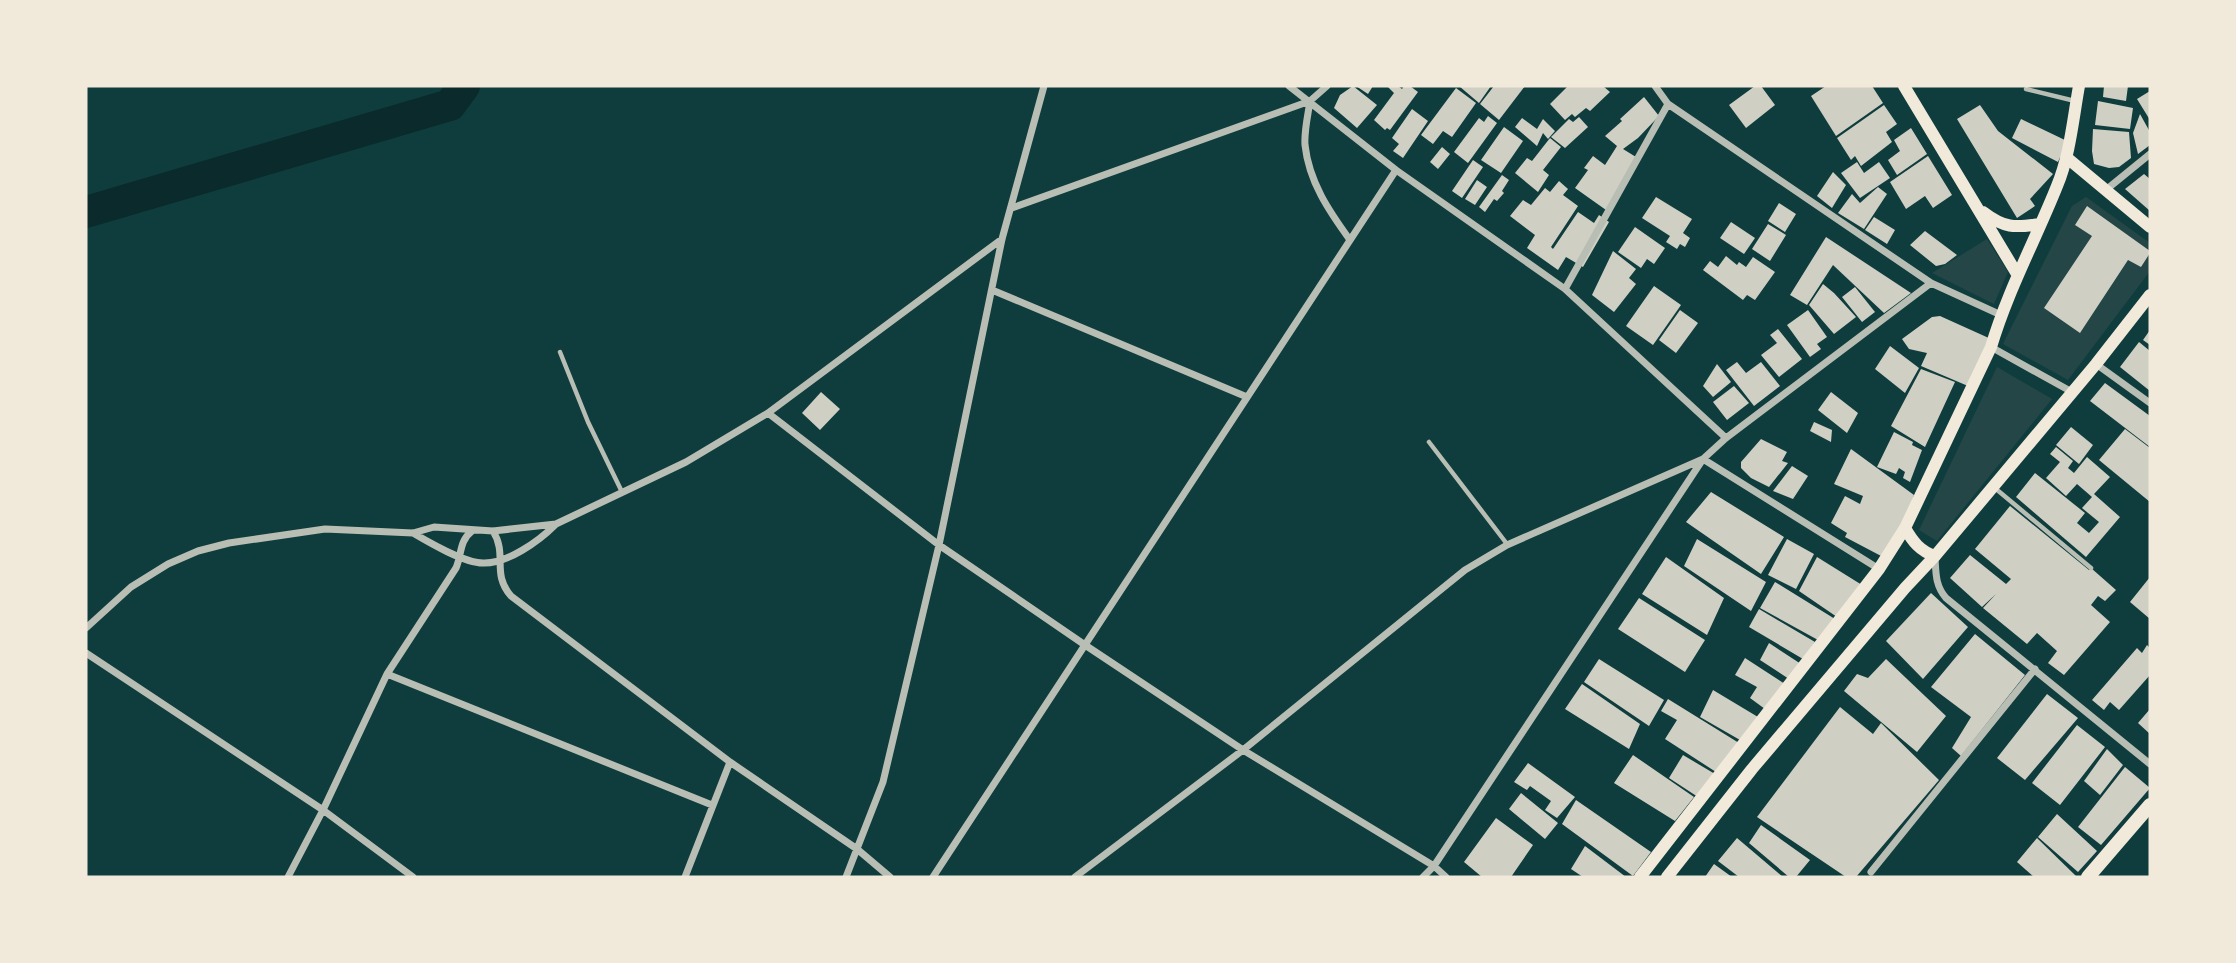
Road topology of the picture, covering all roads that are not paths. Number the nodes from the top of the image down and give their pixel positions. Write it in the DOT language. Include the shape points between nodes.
graph roads {
  1 [pos="1044,86"];
  2 [pos="1289,86"];
  3 [pos="1327,86"];
  4 [pos="1655,86"];
  5 [pos="1904,86"];
  6 [pos="2079,86"];
  7 [pos="2026,89"];
  8 [pos="1310,101"];
  9 [pos="2076,101"];
  10 [pos="1668,104"];
  11 [pos="2150,154"];
  12 [pos="2066,157"];
  13 [pos="1396,170"];
  14 [pos="2107,189"];
  15 [pos="1977,207"];
  16 [pos="1012,208"];
  17 [pos="2040,224"];
  18 [pos="2150,227"];
  19 [pos="1002,239"];
  20 [pos="1350,240"];
  21 [pos="2017,274"];
  22 [pos="1931,283"];
  23 [pos="1565,289"];
  24 [pos="992,290"];
  25 [pos="2150,295"];
  26 [pos="2001,315"];
  27 [pos="1991,347"];
  28 [pos="559,352"];
  29 [pos="2096,365"];
  30 [pos="2072,392"];
  31 [pos="1247,397"];
  32 [pos="2150,403"];
  33 [pos="768,413"];
  34 [pos="1726,438"];
  35 [pos="1429,442"];
  36 [pos="1703,459"];
  37 [pos="1993,486"];
  38 [pos="622,492"];
  39 [pos="556,524"];
  40 [pos="1905,528"];
  41 [pos="472,531"];
  42 [pos="494,531"];
  43 [pos="413,533"];
  44 [pos="939,545"];
  45 [pos="1507,545"];
  46 [pos="1936,555"];
  47 [pos="461,556"];
  48 [pos="500,561"];
  49 [pos="2091,568"];
  50 [pos="1879,569"];
  51 [pos="86,628"];
  52 [pos="1085,645"];
  53 [pos="86,653"];
  54 [pos="2035,669"];
  55 [pos="387,674"];
  56 [pos="1242,750"];
  57 [pos="730,762"];
  58 [pos="2150,764"];
  59 [pos="712,805"];
  60 [pos="2150,805"];
  61 [pos="323,810"];
  62 [pos="858,849"];
  63 [pos="1434,866"];
  64 [pos="1871,872"];
  65 [pos="288,877"];
  66 [pos="413,877"];
  67 [pos="685,877"];
  68 [pos="846,877"];
  69 [pos="890,877"];
  70 [pos="933,877"];
  71 [pos="1075,877"];
  72 [pos="1423,877"];
  73 [pos="1446,877"];
  74 [pos="1640,877"];
  75 [pos="1667,877"];
  76 [pos="2088,877"];
  1 -- 16 [label="street"];
  2 -- 8 [label="street"];
  3 -- 8 [label="street"];
  4 -- 10 [label="street"];
  5 -- 15 [label="main road"];
  6 -- 9 [label="main road"];
  7 -- 9 [label="lane"];
  8 -- 13 [label="street"];
  8 -- 16 [label="street"];
  8 -- 20 [label="street" via="1305,144 1311,174 1324,205"];
  9 -- 12 [label="main road"];
  10 -- 22 [label="street"];
  10 -- 23 [label="street"];
  11 -- 14 [label="street"];
  12 -- 14 [label="main road"];
  12 -- 17 [label="main road"];
  13 -- 20 [label="street"];
  13 -- 23 [label="street"];
  14 -- 18 [label="main road"];
  15 -- 17 [label="main road" via="2007,226"];
  15 -- 21 [label="main road"];
  16 -- 19 [label="street"];
  17 -- 21 [label="main road"];
  19 -- 24 [label="street"];
  19 -- 33 [label="street"];
  20 -- 31 [label="street"];
  21 -- 26 [label="main road"];
  22 -- 26 [label="street"];
  22 -- 34 [label="street"];
  23 -- 34 [label="street"];
  24 -- 31 [label="street"];
  24 -- 44 [label="street"];
  25 -- 29 [label="main road"];
  26 -- 27 [label="main road"];
  27 -- 30 [label="street"];
  27 -- 40 [label="main road"];
  28 -- 38 [label="lane"];
  29 -- 30 [label="main road"];
  29 -- 32 [label="street"];
  30 -- 37 [label="main road"];
  31 -- 52 [label="street"];
  33 -- 38 [label="street" via="686,462"];
  33 -- 44 [label="street"];
  34 -- 36 [label="street"];
  35 -- 45 [label="lane"];
  36 -- 45 [label="street"];
  36 -- 50 [label="street"];
  36 -- 63 [label="street"];
  37 -- 46 [label="main road"];
  37 -- 49 [label="lane"];
  38 -- 39 [label="street"];
  39 -- 42 [label="street"];
  39 -- 48 [label="street" via="535,543"];
  40 -- 46 [label="main road" via="1917,547"];
  40 -- 50 [label="main road"];
  41 -- 42 [label="street"];
  41 -- 43 [label="street" via="434,527"];
  41 -- 47 [label="street" via="462,542"];
  42 -- 48 [label="street"];
  43 -- 47 [label="street"];
  43 -- 51 [label="street" via="325,529 198,551 131,586"];
  44 -- 52 [label="street"];
  44 -- 62 [label="street" via="883,782"];
  45 -- 56 [label="street" via="1465,570"];
  46 -- 54 [label="street" via="1939,590"];
  46 -- 75 [label="main road" via="1752,769"];
  47 -- 48 [label="street" via="480,563"];
  47 -- 55 [label="street"];
  48 -- 57 [label="street" via="500,577 511,596"];
  50 -- 74 [label="main road"];
  52 -- 56 [label="street"];
  52 -- 70 [label="street"];
  53 -- 61 [label="street"];
  54 -- 58 [label="street"];
  54 -- 64 [label="street"];
  55 -- 59 [label="street"];
  55 -- 61 [label="street"];
  56 -- 63 [label="street"];
  56 -- 71 [label="street"];
  57 -- 59 [label="street"];
  57 -- 62 [label="street"];
  59 -- 67 [label="street"];
  60 -- 76 [label="highway"];
  61 -- 65 [label="street"];
  61 -- 66 [label="street"];
  62 -- 68 [label="street"];
  62 -- 69 [label="street"];
  63 -- 72 [label="street"];
  63 -- 73 [label="street"];
}
